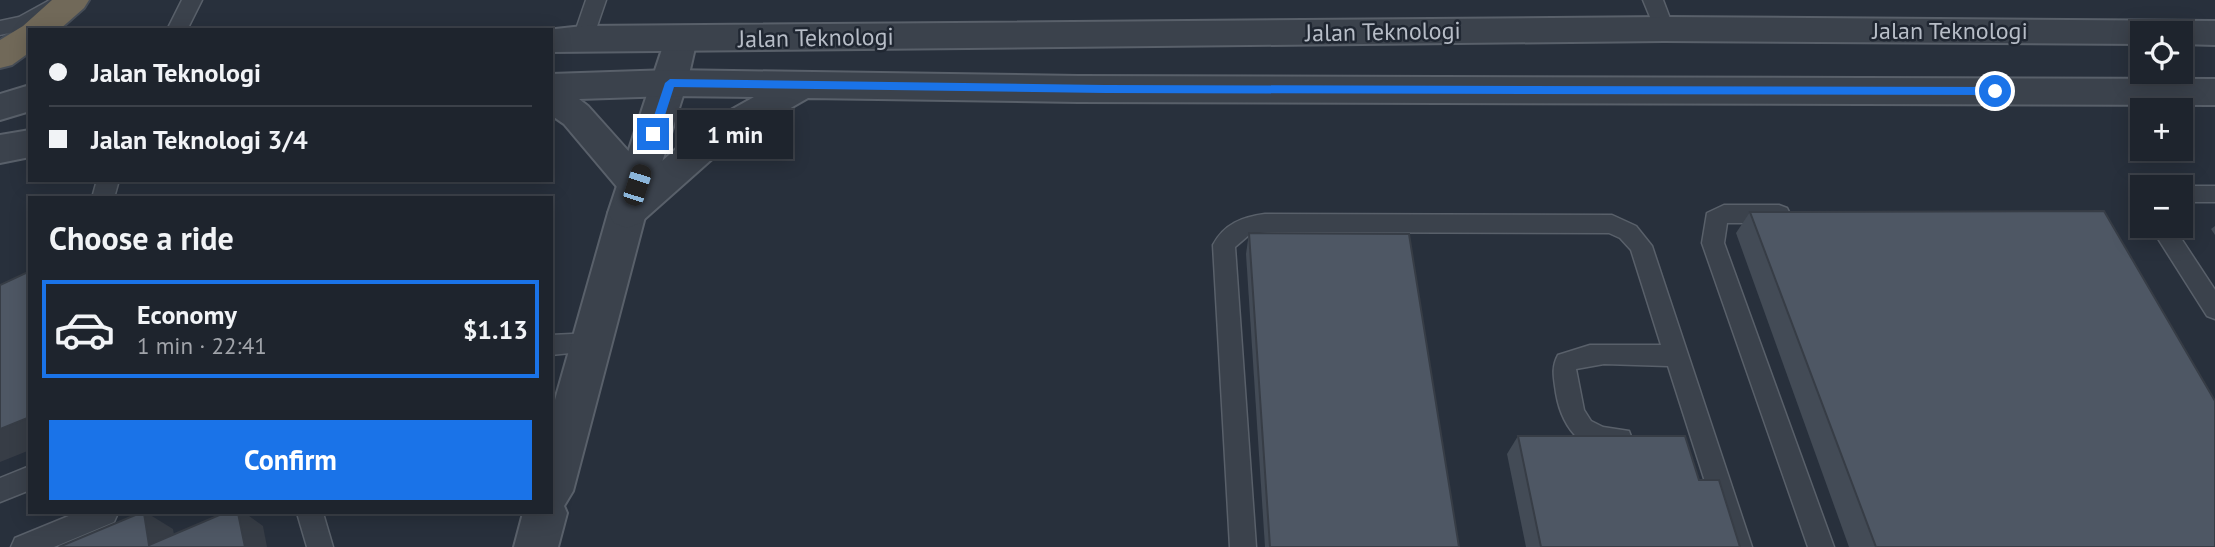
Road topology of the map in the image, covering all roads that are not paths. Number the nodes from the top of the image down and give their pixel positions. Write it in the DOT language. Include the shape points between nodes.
graph roads {
  1 [pos="65,0"];
  2 [pos="73,0"];
  3 [pos="192,0"];
  4 [pos="596,0"];
  5 [pos="1659,15"];
  6 [pos="0,28"];
  7 [pos="39,28"];
  8 [pos="178,28"];
  9 [pos="2215,33"];
  10 [pos="28,37"];
  11 [pos="567,39"];
  12 [pos="680,39"];
  13 [pos="0,56"];
  14 [pos="670,83"];
  15 [pos="802,85"];
  16 [pos="553,87"];
  17 [pos="2215,92"];
  18 [pos="553,97"];
  19 [pos="28,99"];
  20 [pos="0,107"];
  21 [pos="28,143"];
  22 [pos="0,149"];
  23 [pos="2193,194"];
  24 [pos="2215,194"];
  25 [pos="632,199"];
  26 [pos="1805,214"];
  27 [pos="2169,238"];
  28 [pos="2215,309"];
  29 [pos="592,343"];
  30 [pos="553,345"];
  31 [pos="1677,356"];
  32 [pos="1678,438"];
  33 [pos="1704,438"];
  34 [pos="1639,439"];
  35 [pos="28,479"];
  36 [pos="553,484"];
  37 [pos="0,490"];
  38 [pos="103,514"];
  39 [pos="310,514"];
  40 [pos="545,514"];
  41 [pos="24,547"];
  42 [pos="320,547"];
  43 [pos="536,547"];
  44 [pos="1243,547"];
  45 [pos="1739,547"];
  46 [pos="1821,547"];
  1 -- 6 [label="lane" via="24,23"];
  2 -- 7 [label="highway"];
  3 -- 8 [label="lane"];
  4 -- 11 [label="lane"];
  5 -- 9 [label="street, Jalan Teknologi"];
  5 -- 12 [label="street, Jalan Teknologi"];
  10 -- 13 [label="highway"];
  11 -- 12 [label="street, Jalan Teknologi"];
  12 -- 14 [label="street"];
  14 -- 15 [label="street, Jalan Teknologi"];
  14 -- 16 [label="street, Jalan Teknologi"];
  14 -- 25 [label="street"];
  15 -- 17 [label="street, Jalan Teknologi"];
  15 -- 25 [label="street" via="717,134"];
  18 -- 25 [label="street" via="576,114"];
  19 -- 20 [label="street"];
  21 -- 22 [label="street"];
  23 -- 24 [label="lane"];
  25 -- 29 [label="street"];
  26 -- 46 [label="lane" via="1724,214 1714,219 1712,230"];
  27 -- 28 [label="lane"];
  29 -- 30 [label="lane"];
  29 -- 36 [label="street"];
  31 -- 33 [label="lane"];
  31 -- 34 [label="lane" via="1590,355 1566,362 1580,430 1601,439"];
  31 -- 44 [label="lane" via="1640,246 1628,232 1612,224 1246,225 1234,231 1224,245"];
  32 -- 33 [label="lane"];
  33 -- 45 [label="lane"];
  35 -- 37 [label="lane"];
  38 -- 41 [label="lane"];
  39 -- 42 [label="lane"];
  40 -- 43 [label="street"];
}
